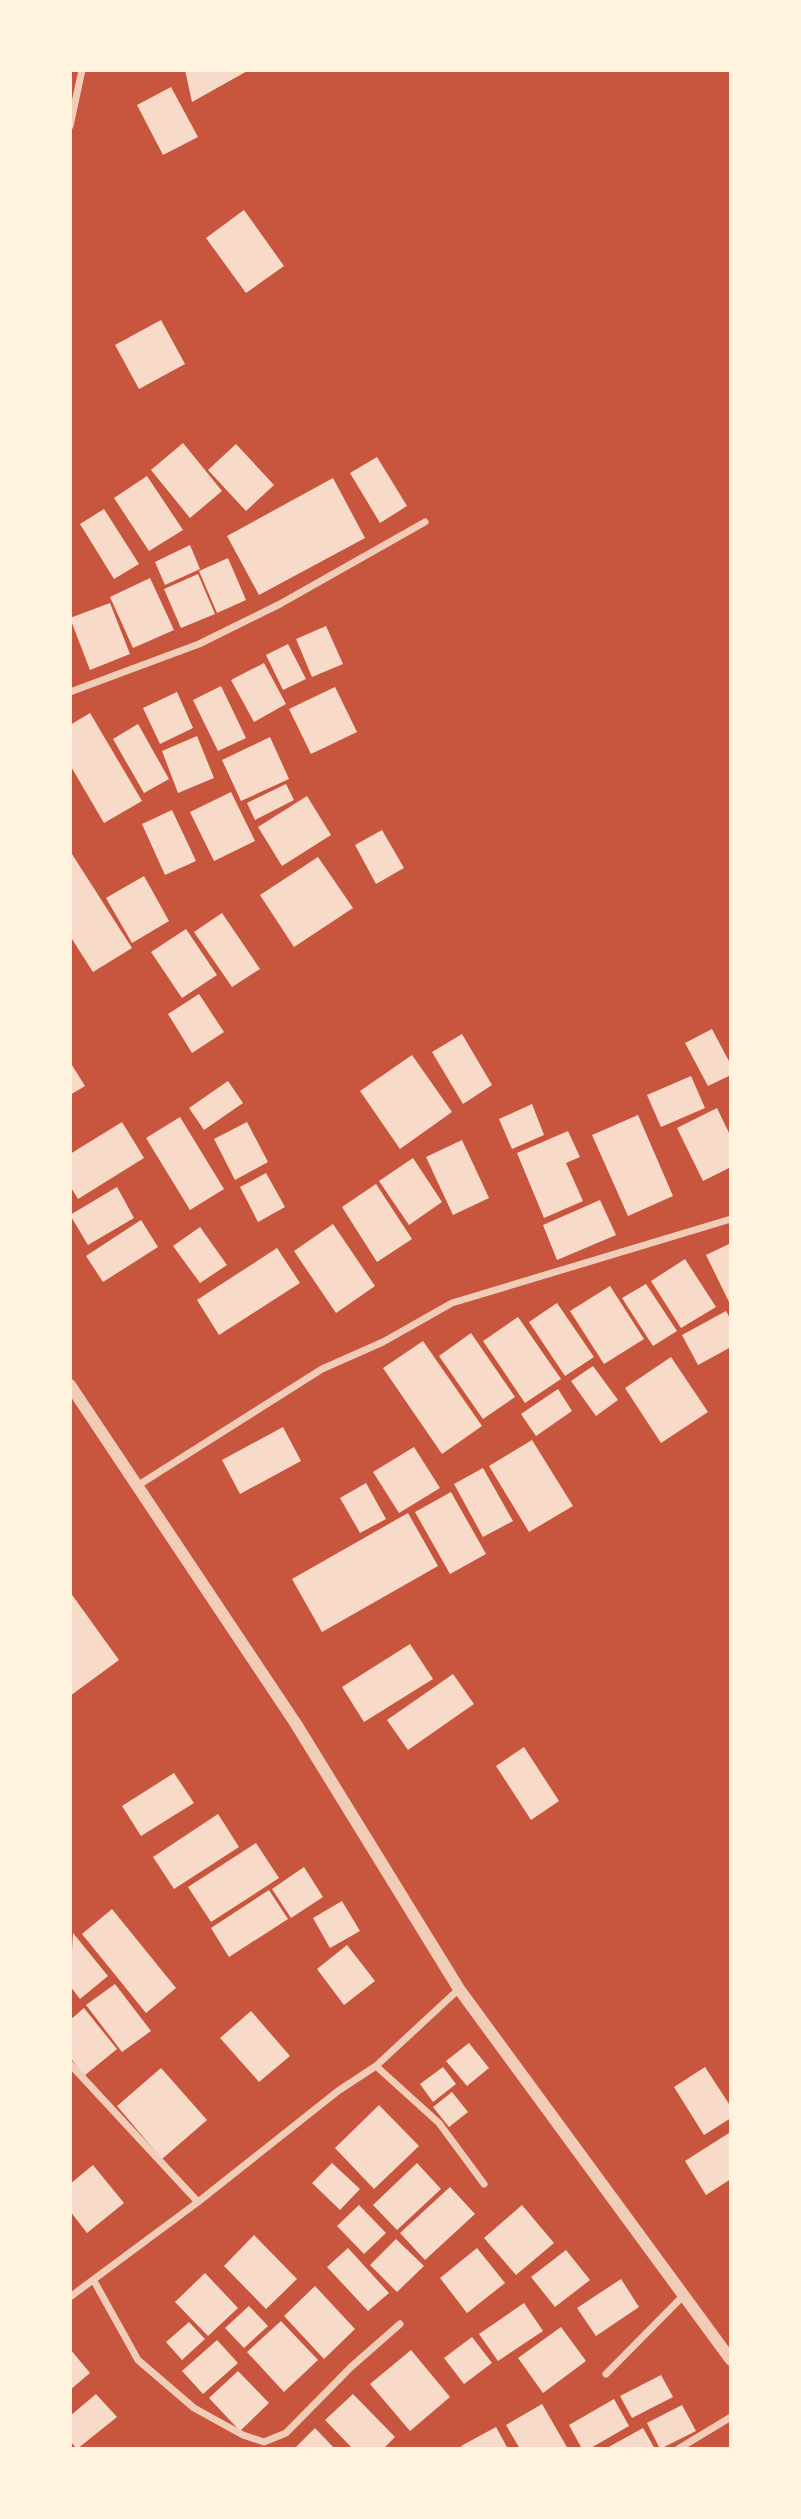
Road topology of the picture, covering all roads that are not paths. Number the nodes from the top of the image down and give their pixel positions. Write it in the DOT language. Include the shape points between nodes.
graph roads {
  1 [pos="82,70"];
  2 [pos="70,126"];
  3 [pos="425,522"];
  4 [pos="70,692"];
  5 [pos="731,1219"];
  6 [pos="70,1385"];
  7 [pos="137,1487"];
  8 [pos="459,1989"];
  9 [pos="70,2064"];
  10 [pos="376,2066"];
  11 [pos="484,2184"];
  12 [pos="198,2202"];
  13 [pos="94,2281"];
  14 [pos="684,2295"];
  15 [pos="70,2297"];
  16 [pos="400,2324"];
  17 [pos="731,2360"];
  18 [pos="606,2374"];
  19 [pos="731,2417"];
  20 [pos="678,2449"];
  1 -- 2 [label="street"];
  3 -- 4 [label="street" via="199,644"];
  5 -- 7 [label="street" via="452,1303 323,1369"];
  6 -- 7 [label="street"];
  7 -- 8 [label="street" via="296,1724"];
  8 -- 10 [label="street"];
  8 -- 14 [label="street"];
  9 -- 12 [label="street"];
  10 -- 11 [label="street" via="439,2123"];
  10 -- 12 [label="street"];
  12 -- 13 [label="street"];
  13 -- 15 [label="street"];
  13 -- 16 [label="street" via="138,2360 194,2408 264,2442 286,2433"];
  14 -- 17 [label="street"];
  14 -- 18 [label="street"];
  19 -- 20 [label="street"];
}
